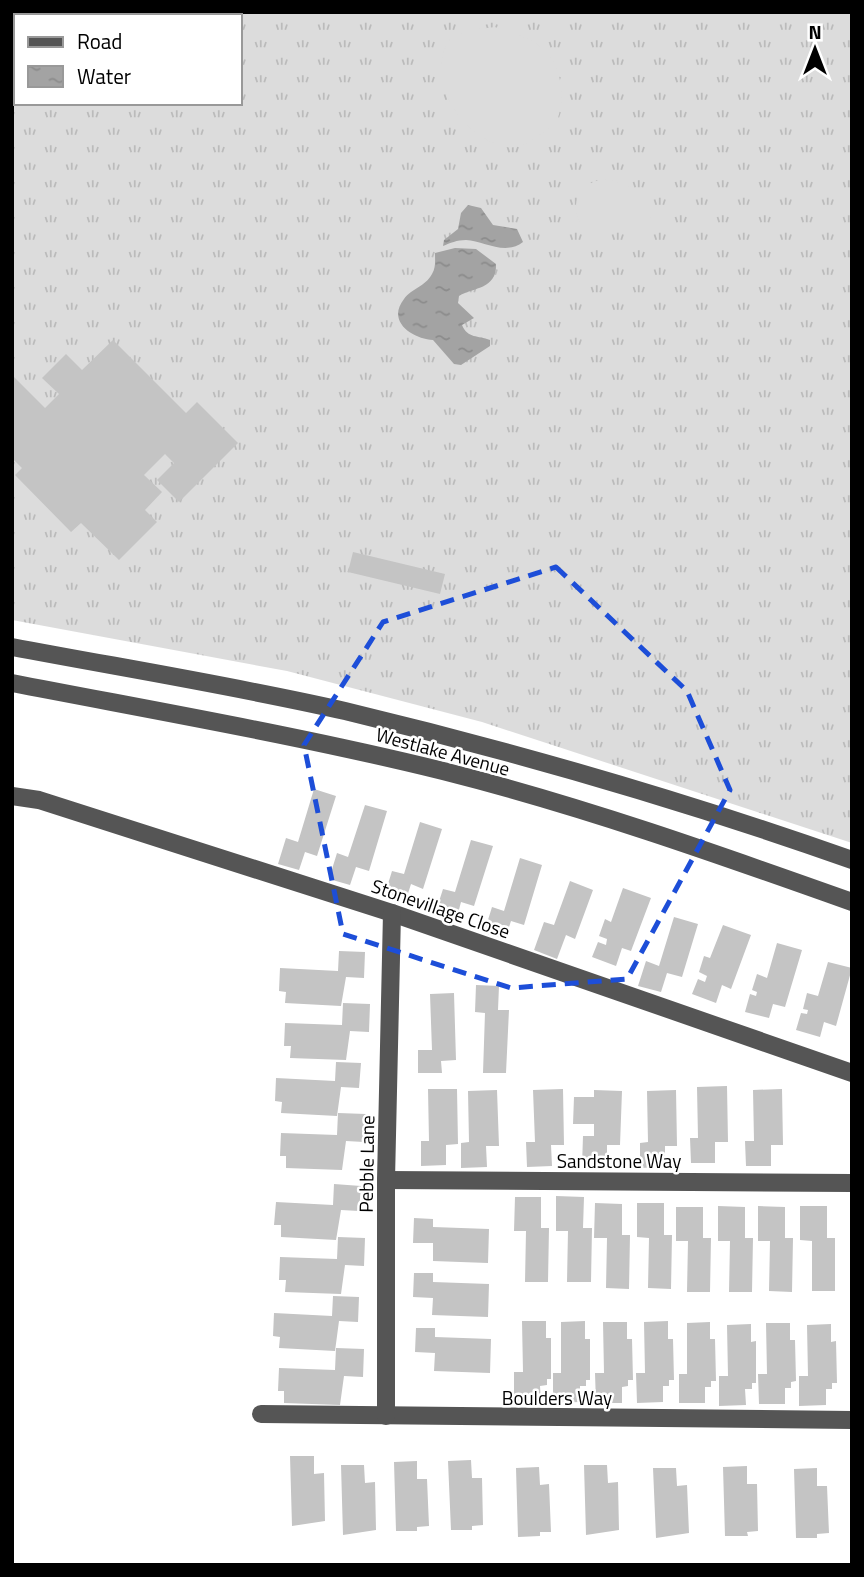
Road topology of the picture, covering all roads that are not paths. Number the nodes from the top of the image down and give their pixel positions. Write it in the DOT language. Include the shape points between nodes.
graph roads {
  1 [pos="12,647"];
  2 [pos="12,683"];
  3 [pos="12,796"];
  4 [pos="852,860"];
  5 [pos="852,902"];
  6 [pos="392,913"];
  7 [pos="852,1073"];
  8 [pos="386,1180"];
  9 [pos="852,1183"];
  10 [pos="261,1415"];
  11 [pos="386,1416"];
  12 [pos="852,1420"];
  1 -- 4 [label="street, Westlake Avenue" via="343,711 483,746 740,821"];
  2 -- 5 [label="street, Westlake Avenue" via="334,745 446,772 713,852"];
  3 -- 6 [label="street, Stonevillage Close" via="39,800 202,850"];
  6 -- 7 [label="street, Stonevillage Close"];
  6 -- 8 [label="street, Pebble Lane"];
  8 -- 9 [label="street, Sandstone Way"];
  8 -- 11 [label="street, Pebble Lane"];
  10 -- 11 [label="street, Boulders Way"];
  11 -- 12 [label="street, Boulders Way"];
}
